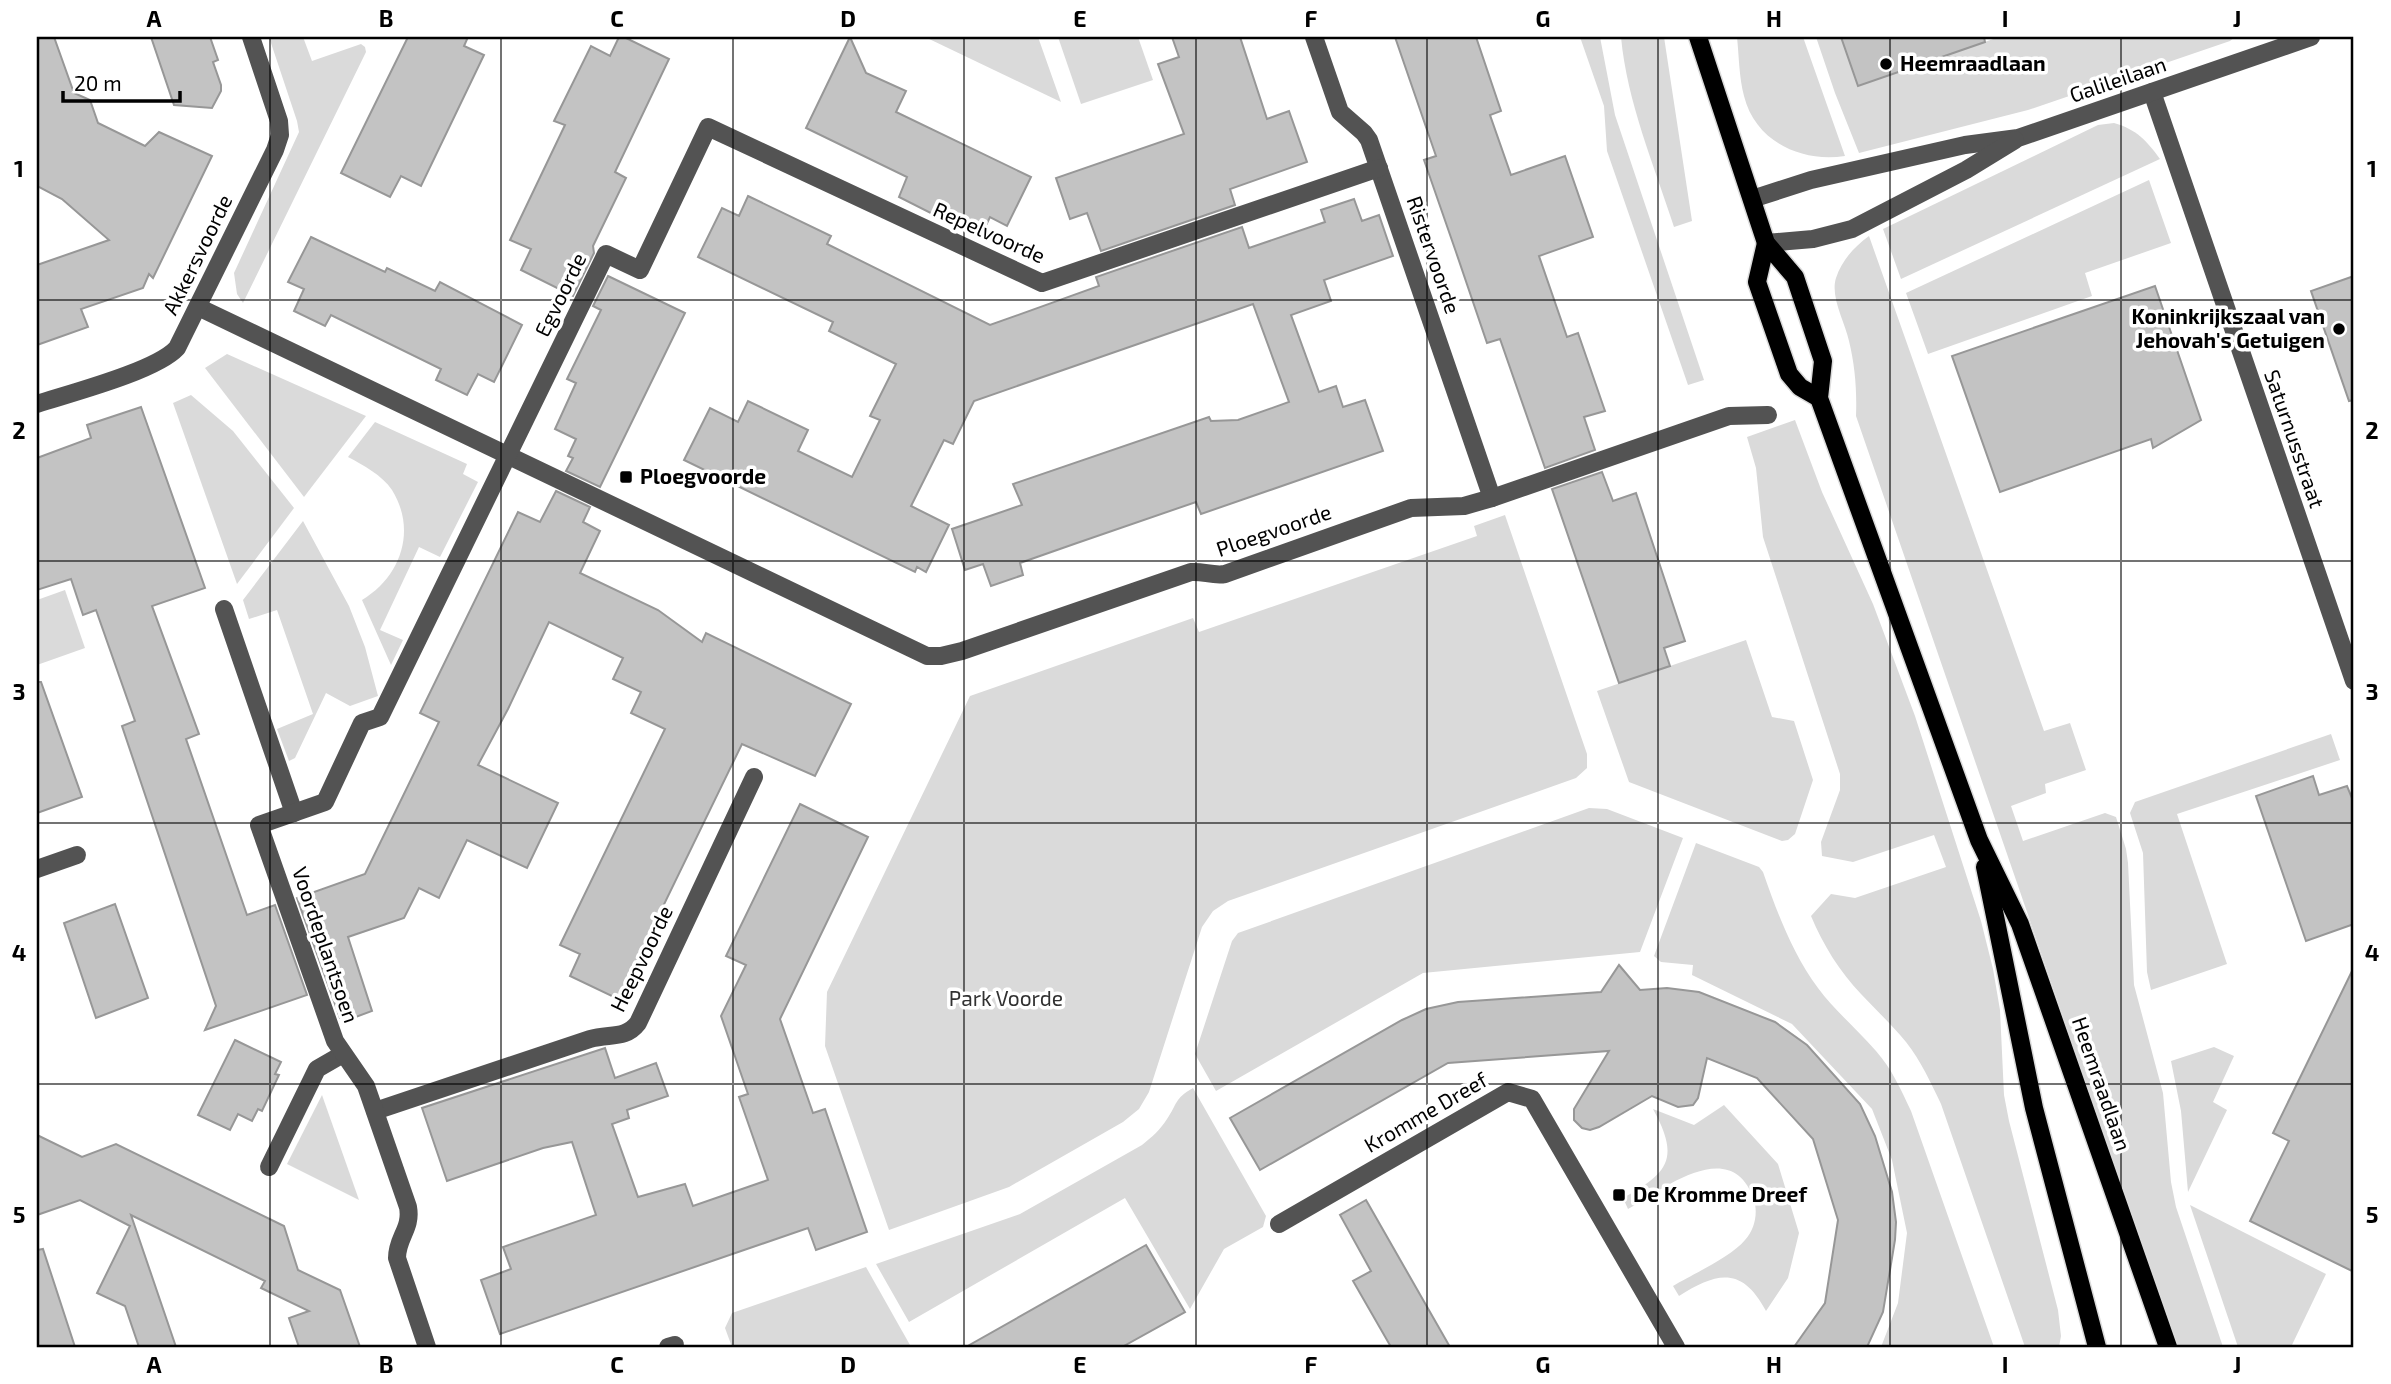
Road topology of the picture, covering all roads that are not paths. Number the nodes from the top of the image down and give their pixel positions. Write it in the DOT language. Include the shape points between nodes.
graph roads {
  1 [pos="251,37"];
  2 [pos="1314,37"];
  3 [pos="1698,37"];
  4 [pos="2311,37"];
  5 [pos="2288,41"];
  6 [pos="2152,93"];
  7 [pos="708,127"];
  8 [pos="2018,138"];
  9 [pos="1379,168"];
  10 [pos="1752,199"];
  11 [pos="1766,243"];
  12 [pos="198,307"];
  13 [pos="1819,398"];
  14 [pos="37,404"];
  15 [pos="1768,415"];
  16 [pos="508,455"];
  17 [pos="1492,498"];
  18 [pos="224,609"];
  19 [pos="2354,681"];
  20 [pos="754,777"];
  21 [pos="294,813"];
  22 [pos="1979,840"];
  23 [pos="77,856"];
  24 [pos="37,869"];
  25 [pos="343,1054"];
  26 [pos="375,1111"];
  27 [pos="269,1167"];
  28 [pos="1279,1224"];
  29 [pos="427,1347"];
  30 [pos="1676,1347"];
  31 [pos="2097,1347"];
  32 [pos="2168,1347"];
  1 -- 12 [label="street, Akkersvoorde" via="279,121 279,135"];
  2 -- 9 [label="street, Ristervoorde" via="1340,111 1364,133"];
  3 -- 10 [label="main road, Heemraadlaan"];
  4 -- 5 [label="street, Galileilaan"];
  5 -- 6 [label="street, Galileilaan"];
  6 -- 8 [label="street, Galileilaan"];
  6 -- 19 [label="street, Saturnusstraat"];
  7 -- 9 [label="street, Repelvoorde" via="1042,283"];
  7 -- 16 [label="street, Egvoorde" via="640,270 606,254"];
  8 -- 10 [label="street, Galileilaan" via="1951,148 1811,180"];
  8 -- 11 [label="street, Galileilaan" via="1852,229 1813,239"];
  9 -- 17 [label="street, Ristervoorde"];
  10 -- 11 [label="main road, Heemraadlaan"];
  11 -- 13 [label="main road, Heemraadlaan" via="1795,277 1824,361"];
  11 -- 13 [label="main road" via="1757,282 1788,374"];
  12 -- 14 [label="street, Akkersvoorde" via="169,357"];
  12 -- 16 [label="street, Ploegvoorde"];
  13 -- 22 [label="main road, Heemraadlaan"];
  15 -- 17 [label="street, Ploegvoorde" via="1729,416"];
  16 -- 17 [label="street, Ploegvoorde" via="927,656 962,651 1191,572 1225,574 1411,508 1464,506"];
  16 -- 21 [label="street, Voordeplantsoen" via="380,717 362,723 325,802"];
  18 -- 21 [label="street"];
  20 -- 26 [label="street, Heepvoorde" via="638,1023 626,1034 590,1038"];
  21 -- 25 [label="street, Voordeplantsoen" via="259,825"];
  22 -- 31 [label="main road, Heemraadlaan" via="2034,1108"];
  22 -- 32 [label="main road, Heemraadlaan" via="2020,923"];
  23 -- 24 [label="street"];
  25 -- 26 [label="street, Voordeplantsoen" via="366,1086"];
  25 -- 27 [label="street" via="317,1069"];
  26 -- 29 [label="street, Voordeplantsoen" via="408,1207 410,1222 397,1258"];
  28 -- 30 [label="street, Kromme Dreef" via="1508,1092 1532,1099"];
}
